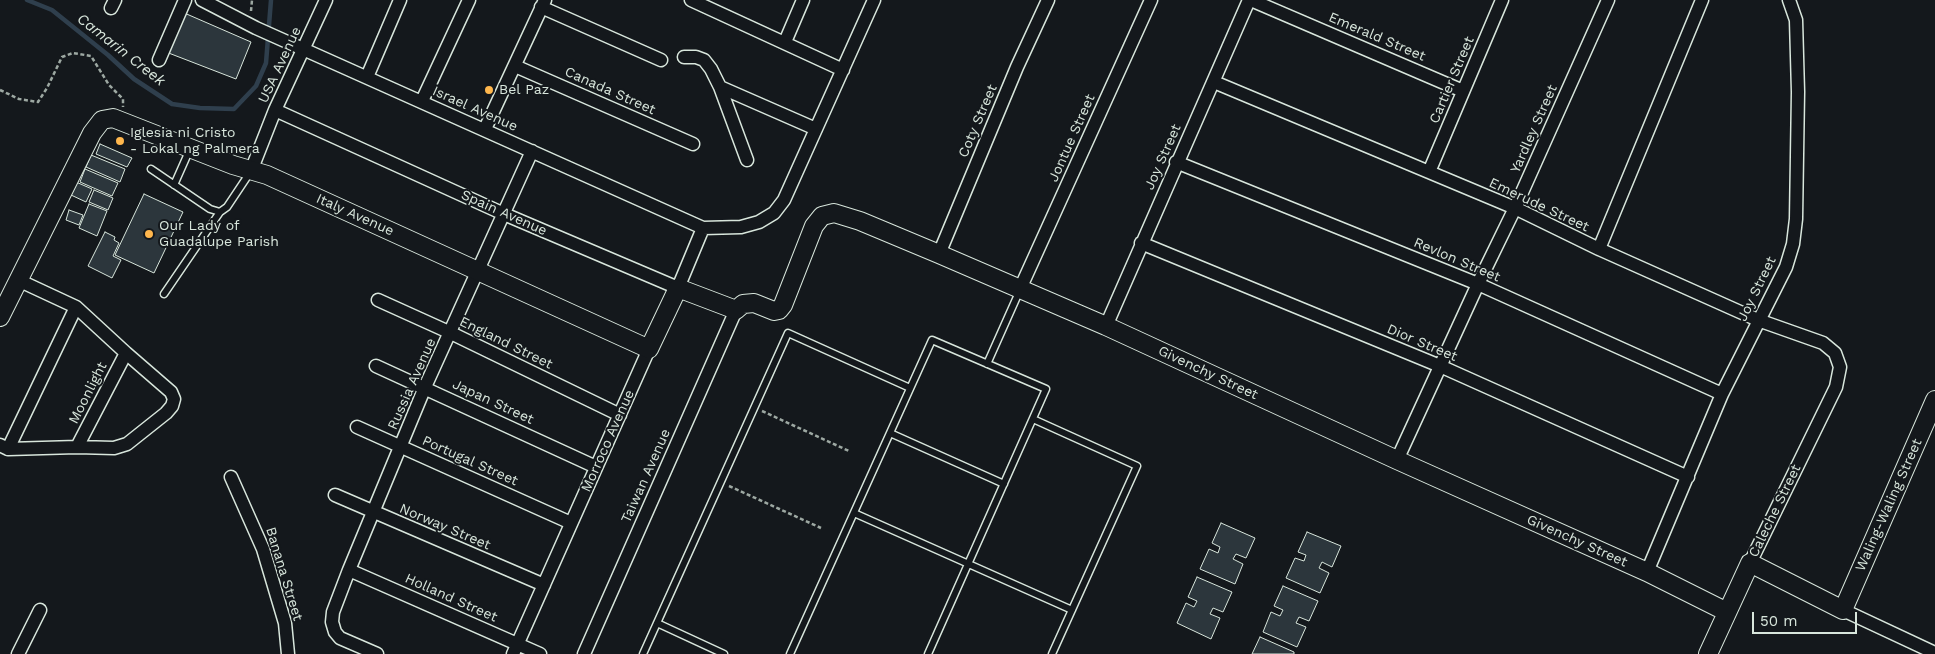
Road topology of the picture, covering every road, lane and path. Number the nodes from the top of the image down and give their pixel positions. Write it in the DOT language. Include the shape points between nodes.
graph roads {
  1 [pos="185,0"];
  2 [pos="202,0"];
  3 [pos="326,0"];
  4 [pos="400,0"];
  5 [pos="469,0"];
  6 [pos="691,0"];
  7 [pos="803,0"];
  8 [pos="863,0"];
  9 [pos="874,0"];
  10 [pos="1048,0"];
  11 [pos="1151,0"];
  12 [pos="1250,0"];
  13 [pos="1502,0"];
  14 [pos="1608,0"];
  15 [pos="1702,0"];
  16 [pos="1789,0"];
  17 [pos="543,4"];
  18 [pos="868,13"];
  19 [pos="785,42"];
  20 [pos="303,50"];
  21 [pos="684,57"];
  22 [pos="158,60"];
  23 [pos="661,60"];
  24 [pos="515,66"];
  25 [pos="843,70"];
  26 [pos="367,77"];
  27 [pos="1214,82"];
  28 [pos="720,87"];
  29 [pos="0,90"];
  30 [pos="1463,91"];
  31 [pos="422,101"];
  32 [pos="275,110"];
  33 [pos="124,122"];
  34 [pos="816,129"];
  35 [pos="485,130"];
  36 [pos="693,144"];
  37 [pos="191,148"];
  38 [pos="532,151"];
  39 [pos="747,160"];
  40 [pos="1176,162"];
  41 [pos="152,169"];
  42 [pos="251,171"];
  43 [pos="1429,172"];
  44 [pos="174,185"];
  45 [pos="1515,208"];
  46 [pos="220,212"];
  47 [pos="504,214"];
  48 [pos="703,228"];
  49 [pos="1141,243"];
  50 [pos="1599,249"];
  51 [pos="939,254"];
  52 [pos="478,271"];
  53 [pos="18,280"];
  54 [pos="1478,284"];
  55 [pos="678,288"];
  56 [pos="1020,289"];
  57 [pos="164,294"];
  58 [pos="378,300"];
  59 [pos="76,307"];
  60 [pos="2,309"];
  61 [pos="736,310"];
  62 [pos="1758,320"];
  63 [pos="1106,326"];
  64 [pos="451,333"];
  65 [pos="649,349"];
  66 [pos="126,353"];
  67 [pos="987,364"];
  68 [pos="376,366"];
  69 [pos="1440,366"];
  70 [pos="1840,367"];
  71 [pos="425,387"];
  72 [pos="910,388"];
  73 [pos="1722,394"];
  74 [pos="1935,400"];
  75 [pos="754,408"];
  76 [pos="620,414"];
  77 [pos="1033,419"];
  78 [pos="357,427"];
  79 [pos="890,433"];
  80 [pos="400,446"];
  81 [pos="4,447"];
  82 [pos="77,447"];
  83 [pos="850,451"];
  84 [pos="1397,460"];
  85 [pos="596,467"];
  86 [pos="231,477"];
  87 [pos="1688,477"];
  88 [pos="720,482"];
  89 [pos="1004,484"];
  90 [pos="335,495"];
  91 [pos="373,513"];
  92 [pos="854,514"];
  93 [pos="571,523"];
  94 [pos="821,528"];
  95 [pos="1750,563"];
  96 [pos="968,564"];
  97 [pos="349,570"];
  98 [pos="1647,572"];
  99 [pos="544,585"];
  100 [pos="40,610"];
  101 [pos="1072,610"];
  102 [pos="1842,610"];
  103 [pos="1727,612"];
  104 [pos="657,623"];
  105 [pos="515,649"];
  106 [pos="1935,653"];
  107 [pos="18,654"];
  108 [pos="288,654"];
  109 [pos="376,654"];
  110 [pos="540,654"];
  111 [pos="584,654"];
  112 [pos="643,654"];
  113 [pos="724,654"];
  114 [pos="790,654"];
  115 [pos="928,654"];
  116 [pos="1052,654"];
  117 [pos="1708,654"];
  1 -- 22 [label="street"];
  2 -- 20 [label="street, Israel Avenue"];
  3 -- 20 [label="street, USA Avenue"];
  4 -- 26 [label="street"];
  5 -- 31 [label="street"];
  6 -- 19 [label="street"];
  7 -- 19 [label="street"];
  8 -- 18 [label="street"];
  9 -- 18 [label="street, Israel Avenue"];
  10 -- 51 [label="street, Coty Street"];
  11 -- 56 [label="street, Jontue Street"];
  12 -- 27 [label="street, Joy Street"];
  12 -- 30 [label="street, Emerald Street"];
  13 -- 30 [label="street, Cartier Street"];
  14 -- 45 [label="street, Yardley Street"];
  15 -- 50 [label="street"];
  16 -- 62 [label="street, Joy Street" via="1796,20 1796,219 1786,267"];
  17 -- 23 [label="street"];
  17 -- 24 [label="street"];
  18 -- 25 [label="street, Israel Avenue"];
  19 -- 25 [label="street"];
  20 -- 26 [label="street, Israel Avenue"];
  20 -- 32 [label="street, USA Avenue"];
  21 -- 28 [label="street" via="704,60"];
  24 -- 35 [label="street"];
  24 -- 36 [label="street, Canada Street"];
  25 -- 34 [label="street, Israel Avenue"];
  26 -- 31 [label="street, Israel Avenue"];
  27 -- 40 [label="street, Joy Street"];
  27 -- 43 [label="street, Emerude Street"];
  28 -- 34 [label="street"];
  28 -- 39 [label="street"];
  29 -- 33 [label="path" via="19,99 38,102 62,57 73,53 91,56 109,85 123,99"];
  30 -- 43 [label="street, Cartier Street"];
  31 -- 35 [label="street, Israel Avenue"];
  32 -- 42 [label="street, USA Avenue"];
  32 -- 47 [label="street, Spain Avenue"];
  33 -- 37 [label="street, Italy Avenue"];
  33 -- 53 [label="street, Italy Avenue" via="113,118 102,120 92,133"];
  34 -- 48 [label="street, Israel Avenue" via="784,200 774,213 741,227"];
  35 -- 38 [label="street, Israel Avenue"];
  37 -- 42 [label="street, Italy Avenue"];
  37 -- 44 [label="lane"];
  38 -- 47 [label="street, Russia Avenue"];
  38 -- 48 [label="street, Israel Avenue"];
  40 -- 49 [label="street, Joy Street"];
  40 -- 54 [label="street, Revlon Street"];
  41 -- 44 [label="lane"];
  42 -- 46 [label="lane" via="228,207"];
  42 -- 52 [label="street, Italy Avenue" via="267,175"];
  43 -- 45 [label="street, Emerude Street"];
  44 -- 46 [label="lane"];
  45 -- 50 [label="street, Emerude Street"];
  45 -- 54 [label="street, Yardley Street"];
  46 -- 57 [label="lane"];
  47 -- 52 [label="street, Russia Avenue"];
  47 -- 55 [label="street, Spain Avenue"];
  48 -- 55 [label="street, Morroco Avenue"];
  49 -- 63 [label="street, Joy Street"];
  49 -- 69 [label="street, Dior Street"];
  50 -- 62 [label="street, Emerude Street"];
  51 -- 56 [label="street, Givenchy Street"];
  51 -- 61 [label="street, Givenchy Street" via="860,221 834,214 822,216 814,226 779,310 744,304"];
  52 -- 64 [label="street, Russia Avenue"];
  52 -- 65 [label="street, Italy Avenue"];
  53 -- 59 [label="street"];
  53 -- 60 [label="street"];
  54 -- 69 [label="street, Yardley Street"];
  54 -- 73 [label="street, Revlon Street"];
  55 -- 61 [label="street, Spain Avenue"];
  55 -- 65 [label="street, Morroco Avenue"];
  56 -- 63 [label="street, Givenchy Street"];
  56 -- 67 [label="lane"];
  58 -- 64 [label="street, England Street"];
  59 -- 66 [label="street"];
  59 -- 81 [label="street"];
  61 -- 111 [label="street, Taiwan Avenue"];
  62 -- 70 [label="street, Emerude Street" via="1823,343 1835,353"];
  62 -- 73 [label="street, Joy Street"];
  63 -- 84 [label="street, Givenchy Street"];
  64 -- 71 [label="street, Russia Avenue"];
  64 -- 76 [label="street, England Street"];
  65 -- 76 [label="street, Morroco Avenue"];
  66 -- 82 [label="street, Moonlight"];
  66 -- 82 [label="street" via="172,392 172,406 126,444 99,449"];
  67 -- 72 [label="lane" via="932,340"];
  67 -- 77 [label="lane" via="1046,389"];
  68 -- 71 [label="street, Japan Street"];
  69 -- 84 [label="street, Yardley Street"];
  69 -- 87 [label="street, Dior Street"];
  70 -- 95 [label="street, Caleche Street" via="1836,387"];
  71 -- 80 [label="street, Russia Avenue"];
  71 -- 85 [label="street, Japan Street"];
  72 -- 75 [label="lane" via="788,332"];
  72 -- 79 [label="lane"];
  73 -- 87 [label="street, Joy Street"];
  74 -- 102 [label="street, Waling-Waling Street"];
  75 -- 83 [label="path"];
  75 -- 88 [label="lane"];
  76 -- 85 [label="street, Morroco Avenue"];
  77 -- 89 [label="lane"];
  77 -- 101 [label="lane" via="1137,466"];
  78 -- 80 [label="street, Portugal Street"];
  79 -- 89 [label="lane"];
  79 -- 92 [label="lane"];
  80 -- 91 [label="street, Russia Avenue"];
  80 -- 93 [label="street, Portugal Street"];
  81 -- 82 [label="street"];
  84 -- 98 [label="street, Givenchy Street"];
  85 -- 93 [label="street, Morroco Avenue"];
  86 -- 108 [label="street, Banana Street" via="263,549 285,623"];
  87 -- 98 [label="street, Joy Street"];
  88 -- 94 [label="path"];
  88 -- 104 [label="lane"];
  89 -- 96 [label="lane"];
  90 -- 91 [label="street, Norway Street"];
  91 -- 97 [label="street, Russia Avenue"];
  91 -- 99 [label="street, Norway Street"];
  92 -- 96 [label="lane"];
  92 -- 114 [label="lane"];
  93 -- 99 [label="street, Morroco Avenue"];
  95 -- 102 [label="street"];
  95 -- 103 [label="street, Caleche Street"];
  96 -- 101 [label="lane"];
  96 -- 115 [label="lane"];
  97 -- 105 [label="street, Holland Street"];
  97 -- 109 [label="street, Russia Avenue" via="333,612 335,632 340,638"];
  98 -- 103 [label="street, Givenchy Street"];
  99 -- 105 [label="street, Morroco Avenue"];
  100 -- 107 [label="street"];
  101 -- 116 [label="lane"];
  102 -- 106 [label="street"];
  103 -- 117 [label="street, Caleche Street"];
  104 -- 112 [label="lane"];
  104 -- 113 [label="lane"];
  105 -- 110 [label="street, Holland Street"];
}
